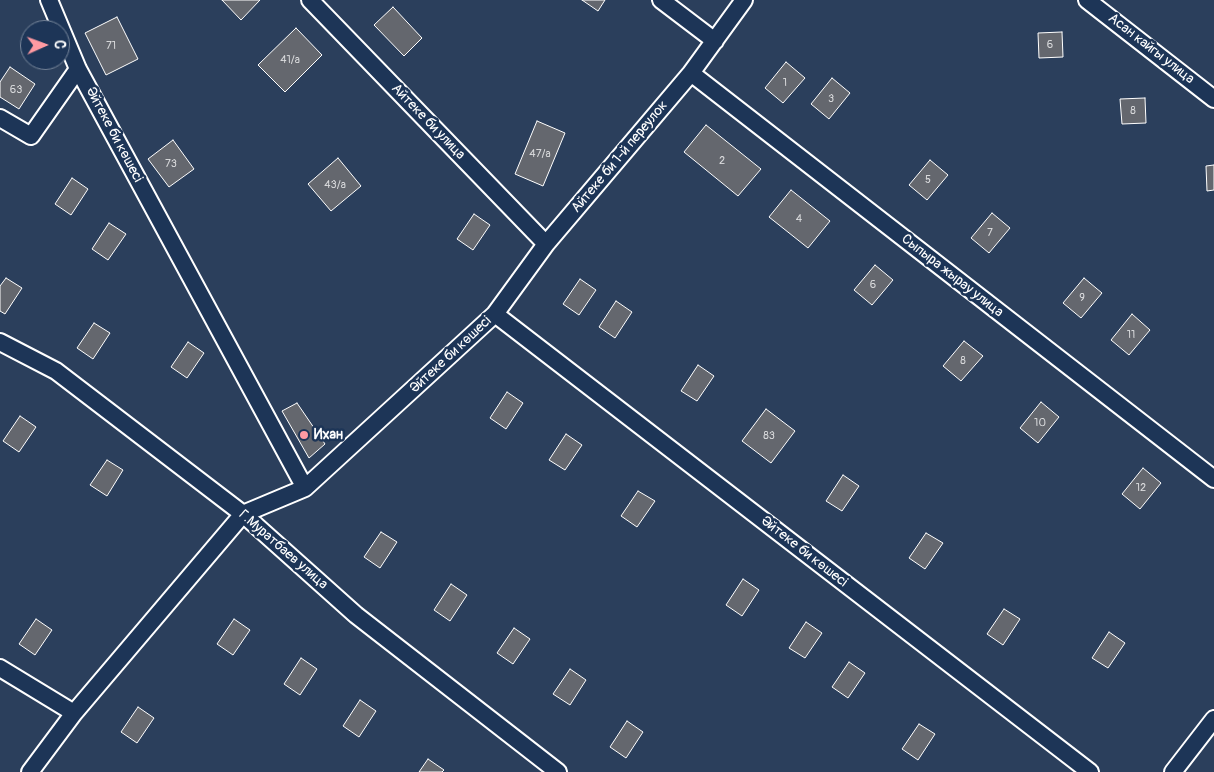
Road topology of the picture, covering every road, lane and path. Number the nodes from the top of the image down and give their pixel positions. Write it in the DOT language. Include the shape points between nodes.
graph roads {
  1 [pos="48,0"];
  2 [pos="310,0"];
  3 [pos="661,0"];
  4 [pos="744,0"];
  5 [pos="1087,0"];
  6 [pos="714,40"];
  7 [pos="78,69"];
  8 [pos="691,73"];
  9 [pos="1214,99"];
  10 [pos="0,118"];
  11 [pos="546,244"];
  12 [pos="495,314"];
  13 [pos="0,342"];
  14 [pos="1214,479"];
  15 [pos="305,488"];
  16 [pos="243,514"];
  17 [pos="0,668"];
  18 [pos="74,713"];
  19 [pos="1214,720"];
  20 [pos="36,770"];
  21 [pos="558,772"];
  22 [pos="1090,772"];
  23 [pos="1173,772"];
  1 -- 7 [label="street, Әйтеке би көшесі"];
  2 -- 11 [label="street, Айтеке би улица"];
  3 -- 6 [label="street"];
  4 -- 6 [label="street, Айтеке би 1-й переулок"];
  5 -- 9 [label="street, Асан кайгы улица"];
  6 -- 8 [label="street, Айтеке би 1-й переулок"];
  7 -- 10 [label="street" via="31,136"];
  7 -- 15 [label="street, Әйтеке би көшесі"];
  8 -- 11 [label="street, Айтеке би 1-й переулок"];
  8 -- 14 [label="street, Сыпыра жырау улица"];
  11 -- 12 [label="street, Айтеке би 1-й переулок"];
  12 -- 15 [label="street, Әйтеке би көшесі"];
  12 -- 22 [label="street, Әйтеке би көшесі"];
  13 -- 16 [label="street, Г.Муратбаев улица" via="56,371"];
  15 -- 16 [label="street"];
  16 -- 18 [label="street"];
  16 -- 21 [label="street, Г.Муратбаев улица" via="356,615"];
  17 -- 18 [label="street"];
  18 -- 20 [label="street"];
  19 -- 23 [label="street"];
}
